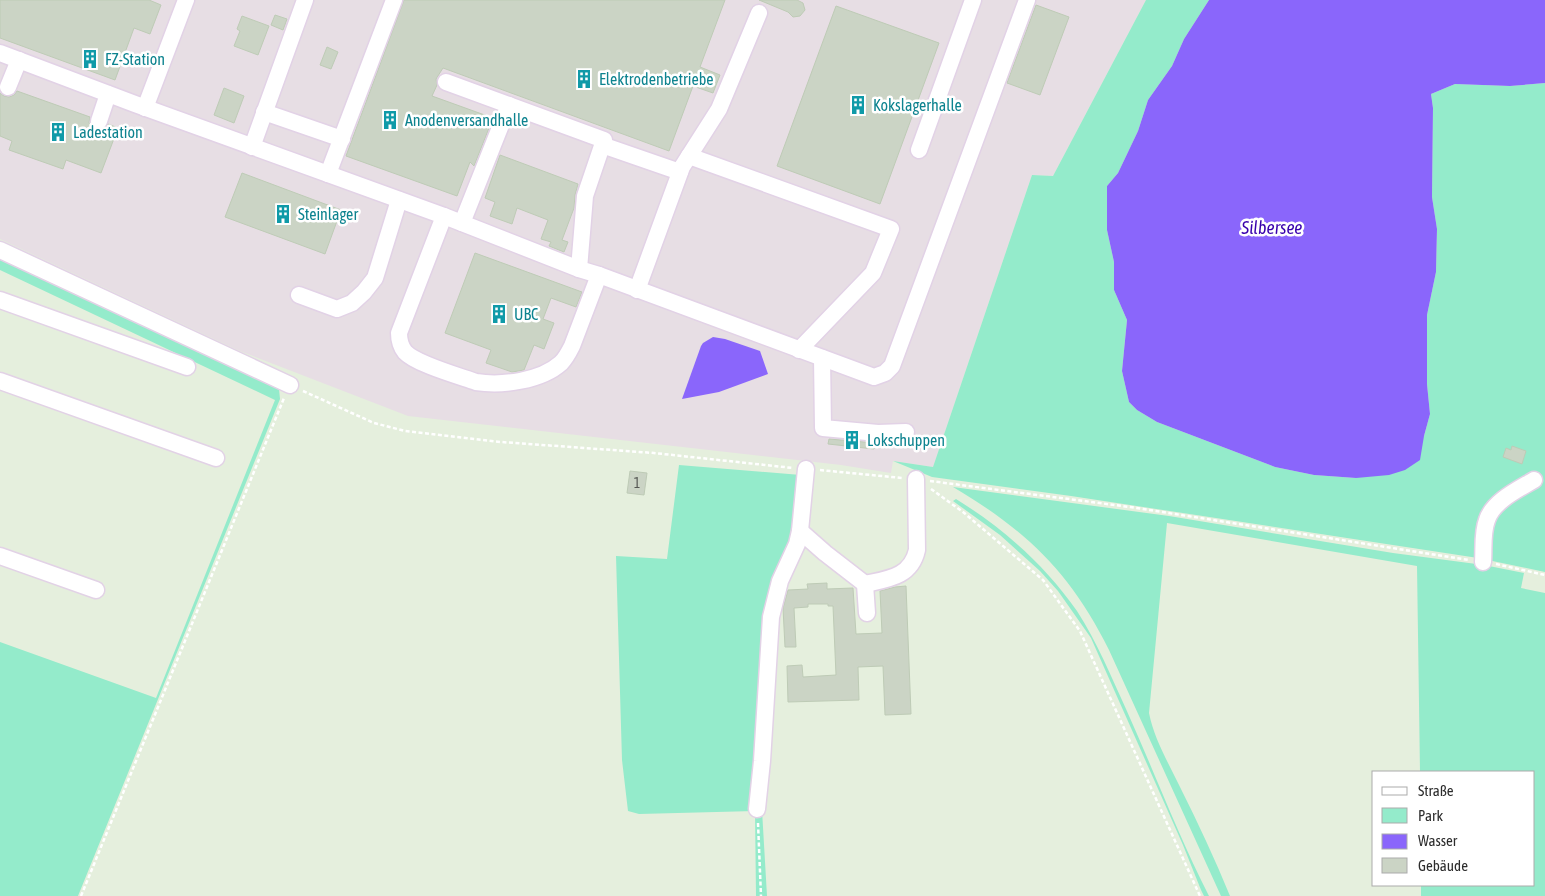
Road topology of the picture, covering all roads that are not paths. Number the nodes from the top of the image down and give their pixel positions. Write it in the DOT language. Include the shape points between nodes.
graph roads {
  1 [pos="186,0"];
  2 [pos="305,0"];
  3 [pos="394,0"];
  4 [pos="973,0"];
  5 [pos="1027,0"];
  6 [pos="759,13"];
  7 [pos="0,53"];
  8 [pos="18,60"];
  9 [pos="446,82"];
  10 [pos="8,88"];
  11 [pos="108,94"];
  12 [pos="509,105"];
  13 [pos="145,108"];
  14 [pos="264,112"];
  15 [pos="99,121"];
  16 [pos="342,139"];
  17 [pos="602,145"];
  18 [pos="252,147"];
  19 [pos="919,150"];
  20 [pos="689,156"];
  21 [pos="680,172"];
  22 [pos="328,174"];
  23 [pos="400,200"];
  24 [pos="444,216"];
  25 [pos="462,223"];
  26 [pos="0,250"];
  27 [pos="579,269"];
  28 [pos="598,275"];
  29 [pos="637,290"];
  30 [pos="299,295"];
  31 [pos="0,300"];
  32 [pos="799,350"];
  33 [pos="822,358"];
  34 [pos="187,368"];
  35 [pos="0,381"];
  36 [pos="290,385"];
  37 [pos="906,432"];
  38 [pos="216,458"];
  39 [pos="806,469"];
  40 [pos="916,479"];
  41 [pos="1534,480"];
  42 [pos="800,531"];
  43 [pos="0,556"];
  44 [pos="1483,562"];
  45 [pos="865,584"];
  46 [pos="96,590"];
  47 [pos="867,613"];
  48 [pos="757,810"];
  1 -- 13 [label="lane"];
  2 -- 14 [label="lane"];
  3 -- 16 [label="lane"];
  4 -- 19 [label="lane"];
  5 -- 33 [label="lane" via="892,366 874,377"];
  6 -- 20 [label="lane" via="719,109"];
  7 -- 8 [label="lane"];
  8 -- 10 [label="lane"];
  8 -- 11 [label="lane"];
  9 -- 12 [label="lane"];
  11 -- 13 [label="lane"];
  11 -- 15 [label="lane"];
  12 -- 17 [label="lane" via="604,140"];
  12 -- 25 [label="lane"];
  13 -- 18 [label="lane"];
  14 -- 16 [label="lane"];
  14 -- 18 [label="lane"];
  16 -- 22 [label="lane"];
  17 -- 21 [label="lane"];
  17 -- 27 [label="lane" via="585,196"];
  18 -- 22 [label="lane"];
  20 -- 21 [label="lane"];
  20 -- 32 [label="lane" via="891,229 873,273"];
  21 -- 29 [label="lane"];
  22 -- 23 [label="lane"];
  23 -- 24 [label="lane"];
  23 -- 30 [label="lane" via="375,278 364,292 352,303 337,309"];
  24 -- 25 [label="lane"];
  24 -- 28 [label="lane" via="399,333 402,348 417,360 484,383 517,381 546,372 563,361 570,351"];
  25 -- 27 [label="lane"];
  26 -- 36 [label="lane"];
  27 -- 28 [label="lane"];
  28 -- 29 [label="lane"];
  29 -- 32 [label="lane"];
  31 -- 34 [label="lane"];
  32 -- 33 [label="lane"];
  33 -- 37 [label="lane" via="823,428"];
  35 -- 38 [label="lane"];
  39 -- 42 [label="lane"];
  40 -- 45 [label="lane" via="915,560 892,578"];
  41 -- 44 [label="lane" via="1488,516"];
  42 -- 45 [label="lane"];
  42 -- 48 [label="lane" via="780,581 771,617"];
  43 -- 46 [label="lane"];
  45 -- 47 [label="lane"];
}
